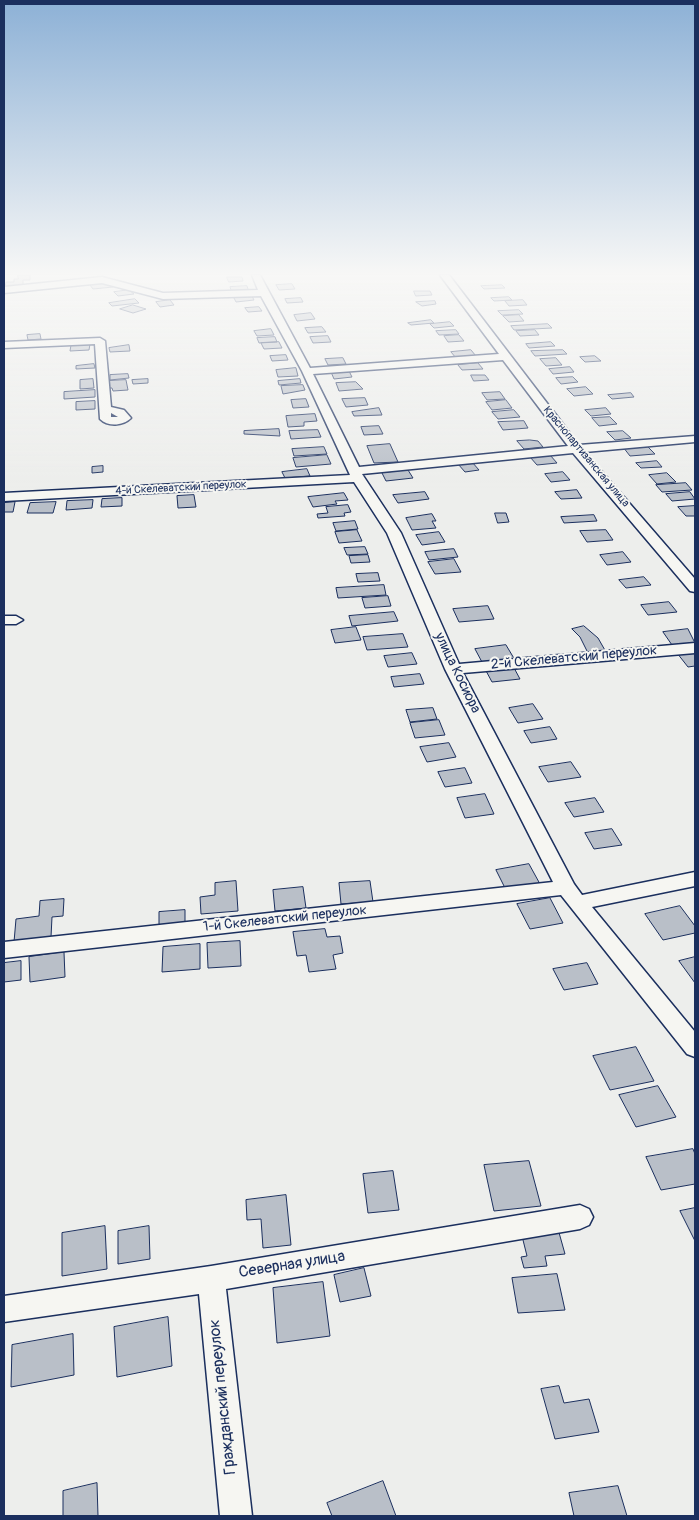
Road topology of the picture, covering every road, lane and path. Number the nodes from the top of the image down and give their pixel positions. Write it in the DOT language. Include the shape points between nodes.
graph roads {
  1 [pos="100,346"];
  2 [pos="293,346"];
  3 [pos="497,346"];
  4 [pos="505,356"];
  5 [pos="307,371"];
  6 [pos="106,412"];
  7 [pos="695,440"];
  8 [pos="576,449"];
  9 [pos="357,475"];
  10 [pos="4,497"];
  11 [pos="695,588"];
  12 [pos="695,648"];
  13 [pos="453,669"];
  14 [pos="695,879"];
  15 [pos="572,895"];
  16 [pos="4,950"];
  17 [pos="695,1048"];
  18 [pos="580,1218"];
  19 [pos="211,1279"];
  20 [pos="4,1310"];
  21 [pos="236,1516"];
  1 -- 6 [label="street"];
  2 -- 5 [label="street, улица Косиора"];
  3 -- 4 [label="street, Краснопартизанская улица"];
  4 -- 5 [label="street"];
  4 -- 8 [label="street, Краснопартизанская улица"];
  5 -- 9 [label="street, улица Косиора"];
  7 -- 8 [label="street, 4-й Скелеватский переулок"];
  8 -- 9 [label="street, 4-й Скелеватский переулок"];
  8 -- 11 [label="street, Краснопартизанская улица"];
  9 -- 10 [label="street, 4-й Скелеватский переулок"];
  9 -- 13 [label="street, улица Косиора" via="394,533"];
  12 -- 13 [label="street, 2-й Скелеватский переулок"];
  13 -- 15 [label="street, улица Косиора"];
  14 -- 15 [label="street, 1-й Скелеватский переулок"];
  15 -- 16 [label="street, 1-й Скелеватский переулок"];
  15 -- 17 [label="street, улица Косиора"];
  18 -- 19 [label="street, Северная улица"];
  19 -- 20 [label="street, Северная улица"];
  19 -- 21 [label="street, Гражданский переулок"];
}
